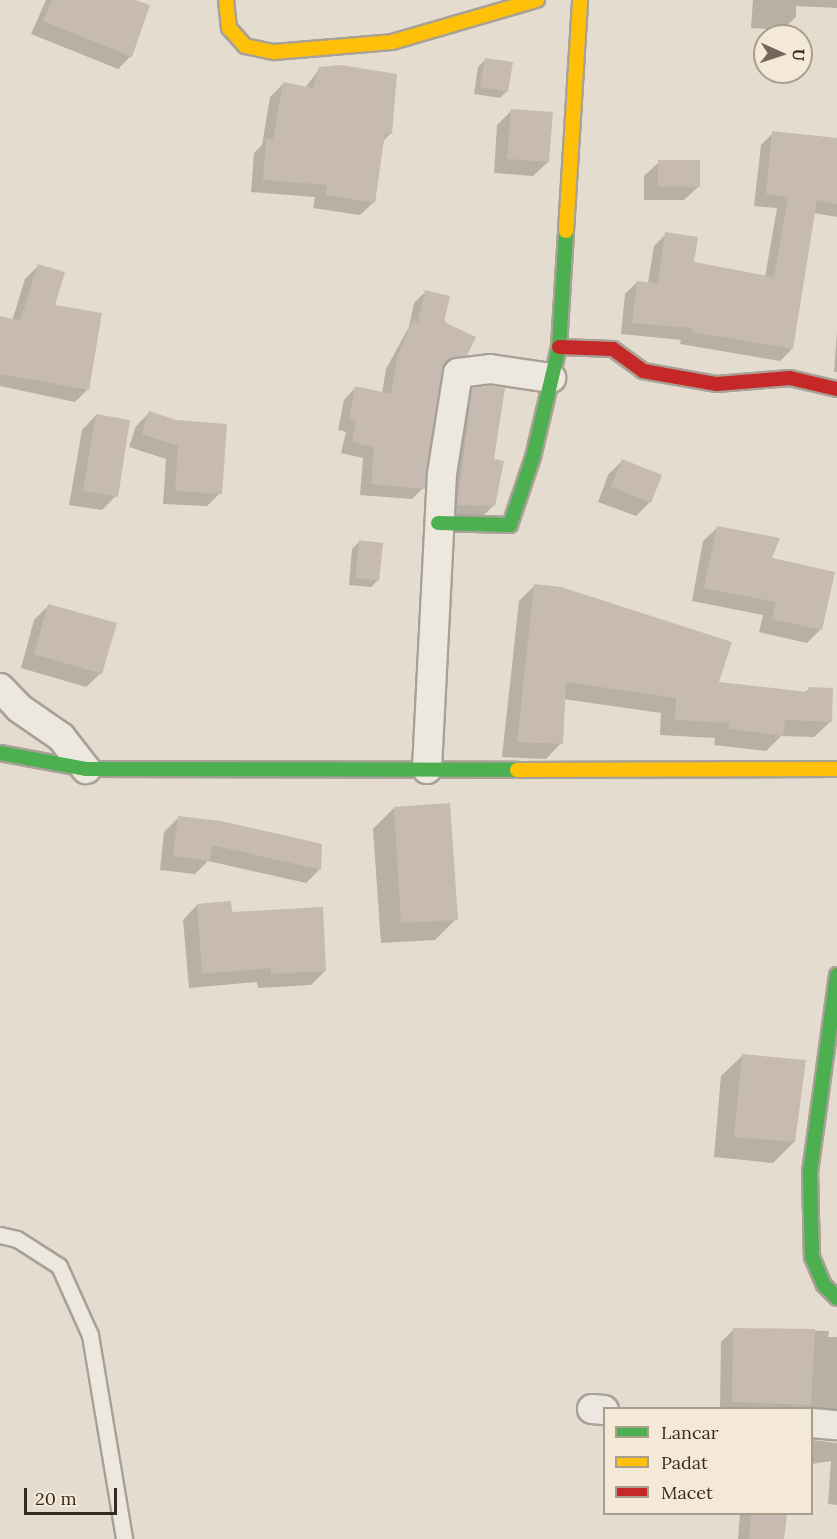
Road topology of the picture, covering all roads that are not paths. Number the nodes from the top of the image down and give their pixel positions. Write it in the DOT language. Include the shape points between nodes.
graph roads {
  1 [pos="226,0"];
  2 [pos="537,0"];
  3 [pos="580,0"];
  4 [pos="559,347"];
  5 [pos="551,378"];
  6 [pos="837,389"];
  7 [pos="438,523"];
  8 [pos="0,688"];
  9 [pos="0,753"];
  10 [pos="86,769"];
  11 [pos="837,769"];
  12 [pos="427,770"];
  13 [pos="837,975"];
  14 [pos="0,1235"];
  15 [pos="837,1298"];
  16 [pos="813,1423"];
  17 [pos="837,1425"];
  18 [pos="124,1539"];
  1 -- 2 [label="street" via="229,28 234,35 245,46 274,52 392,42"];
  3 -- 4 [label="street"];
  4 -- 5 [label="street"];
  4 -- 6 [label="street" via="613,349 643,371 717,384 790,378"];
  5 -- 7 [label="street" via="514,522 505,527"];
  5 -- 7 [label="street" via="490,369 458,373"];
  7 -- 12 [label="street"];
  8 -- 10 [label="street" via="19,708 62,737"];
  9 -- 10 [label="street"];
  10 -- 12 [label="street"];
  11 -- 12 [label="street"];
  13 -- 15 [label="street" via="810,1171 812,1257 824,1286"];
  14 -- 18 [label="lane" via="16,1239 59,1266 90,1335"];
  16 -- 17 [label="street"];
}
